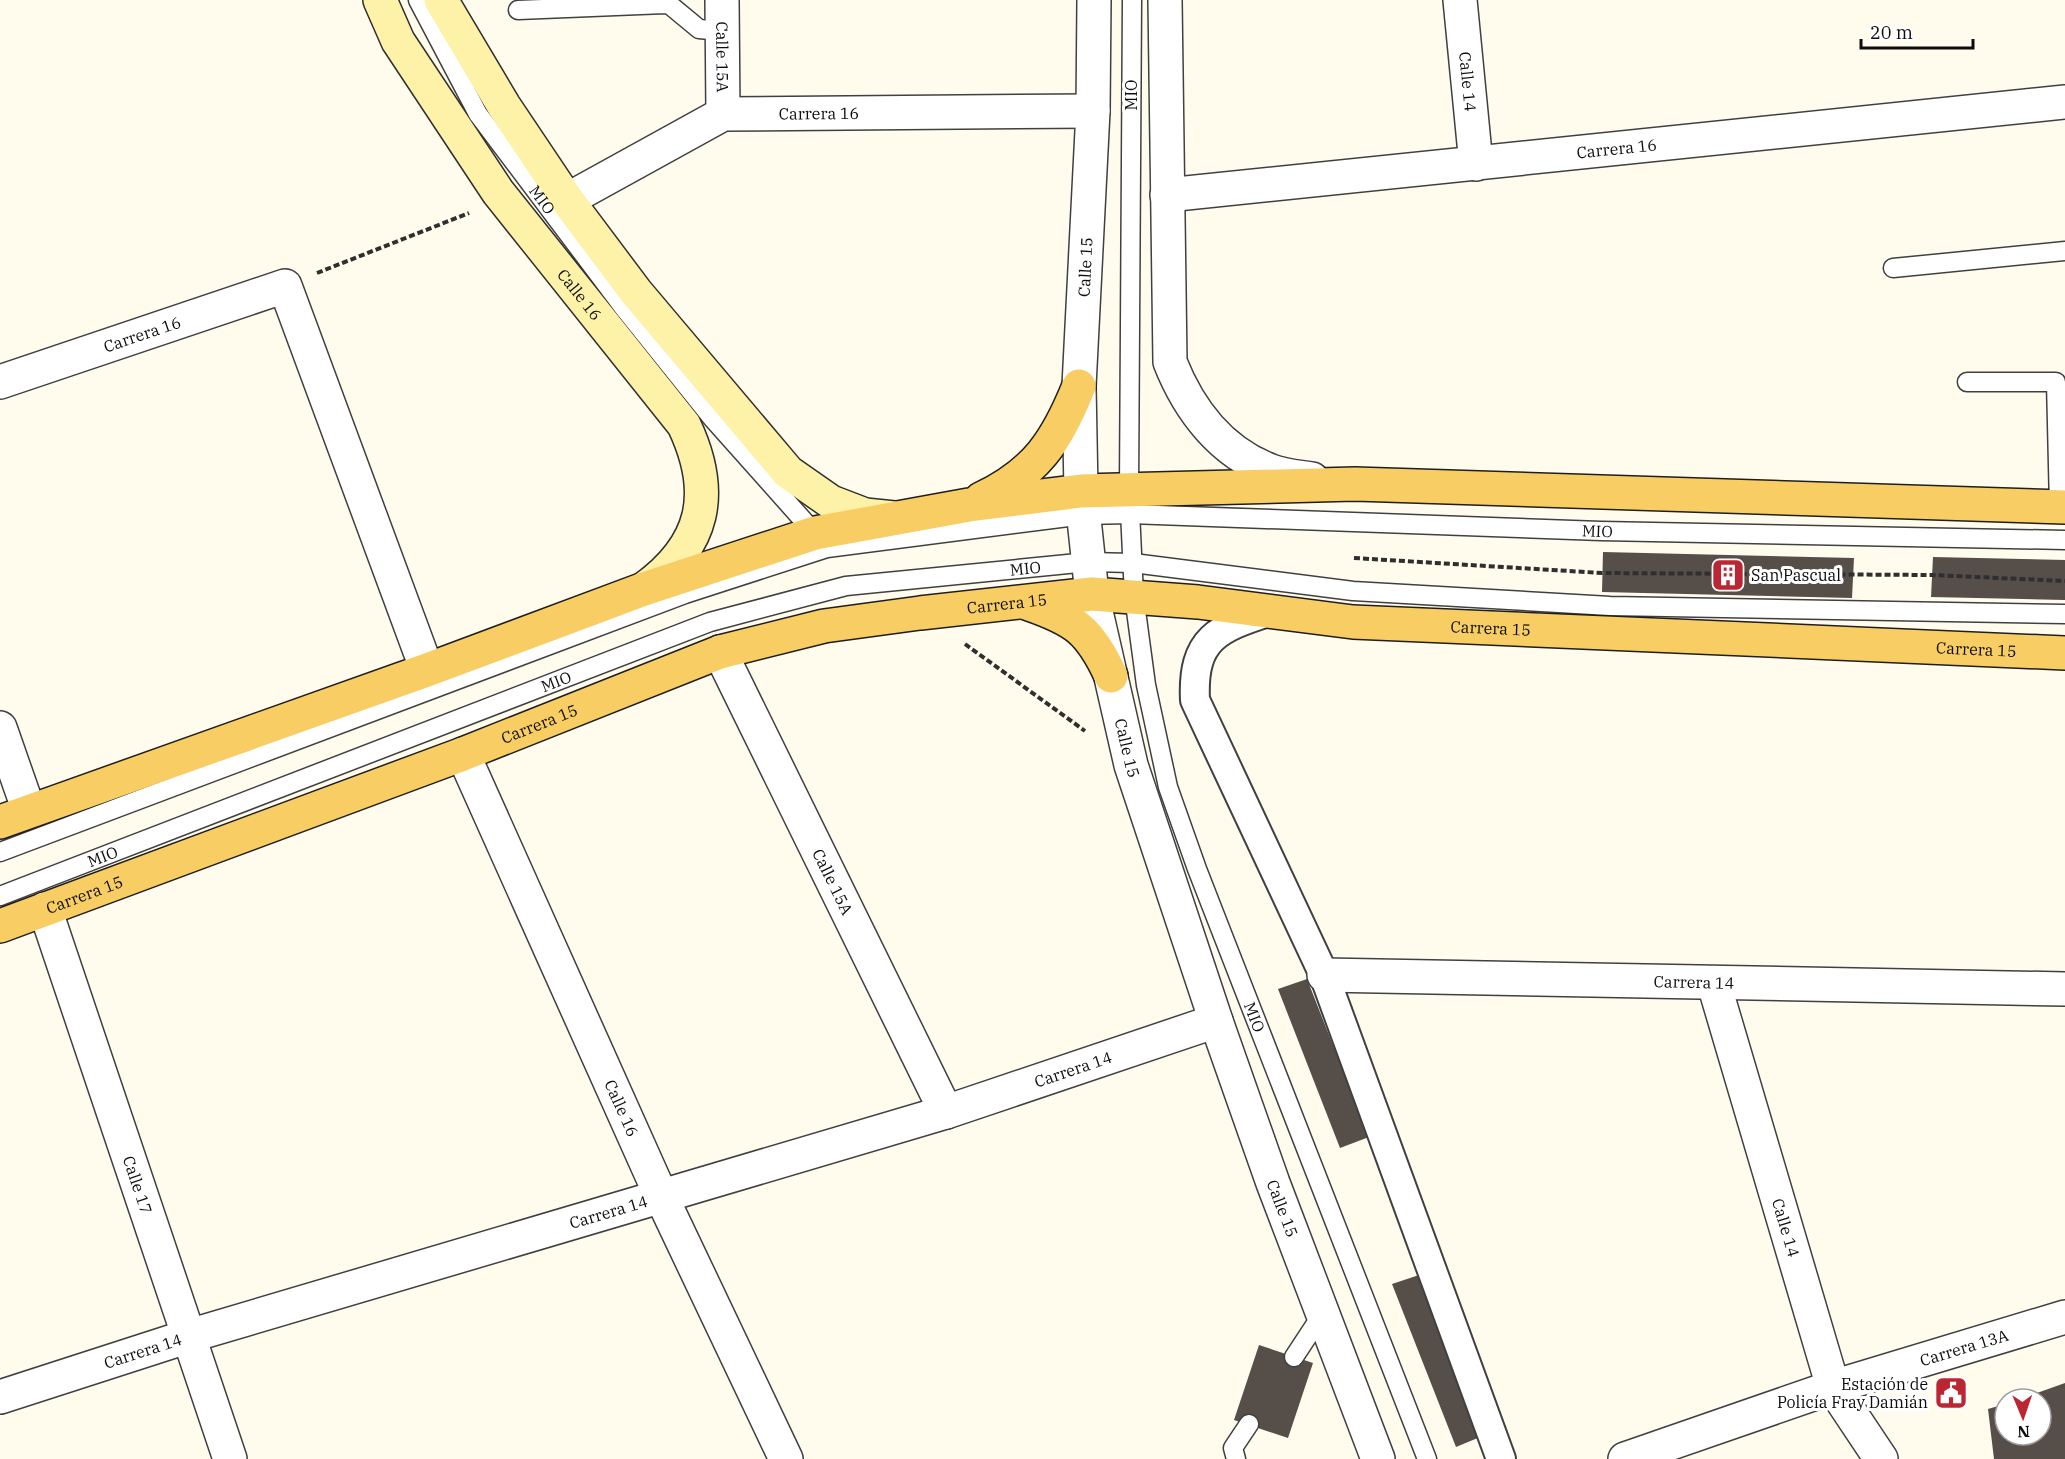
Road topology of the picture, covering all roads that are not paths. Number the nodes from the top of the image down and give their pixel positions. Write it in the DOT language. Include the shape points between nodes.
graph roads {
  1 [pos="380,0"];
  2 [pos="418,0"];
  3 [pos="441,0"];
  4 [pos="1094,0"];
  5 [pos="1132,0"];
  6 [pos="1165,0"];
  7 [pos="1460,0"];
  8 [pos="518,9"];
  9 [pos="722,15"];
  10 [pos="2065,102"];
  11 [pos="1093,111"];
  12 [pos="723,114"];
  13 [pos="1476,164"];
  14 [pos="1167,195"];
  15 [pos="567,200"];
  16 [pos="2065,251"];
  17 [pos="1893,268"];
  18 [pos="0,382"];
  19 [pos="1967,382"];
  20 [pos="1079,386"];
  21 [pos="1335,484"];
  22 [pos="1130,502"];
  23 [pos="1082,503"];
  24 [pos="969,505"];
  25 [pos="2062,507"];
  26 [pos="899,518"];
  27 [pos="2065,540"];
  28 [pos="821,541"];
  29 [pos="1088,562"];
  30 [pos="1133,563"];
  31 [pos="644,589"];
  32 [pos="1092,594"];
  33 [pos="1134,597"];
  34 [pos="1024,602"];
  35 [pos="1273,611"];
  36 [pos="2065,614"];
  37 [pos="720,652"];
  38 [pos="2065,653"];
  39 [pos="427,670"];
  40 [pos="1111,676"];
  41 [pos="0,728"];
  42 [pos="463,754"];
  43 [pos="15,816"];
  44 [pos="0,852"];
  45 [pos="0,896"];
  46 [pos="45,909"];
  47 [pos="0,926"];
  48 [pos="1324,975"];
  49 [pos="1714,984"];
  50 [pos="2065,989"];
  51 [pos="1216,1021"];
  52 [pos="946,1113"];
  53 [pos="662,1198"];
  54 [pos="1323,1313"];
  55 [pos="2065,1317"];
  56 [pos="189,1336"];
  57 [pos="1294,1357"];
  58 [pos="1833,1387"];
  59 [pos="0,1398"];
  60 [pos="1249,1424"];
  61 [pos="230,1459"];
  62 [pos="786,1459"];
  63 [pos="1236,1459"];
  64 [pos="1378,1459"];
  65 [pos="1427,1459"];
  66 [pos="1501,1459"];
  67 [pos="1625,1459"];
  68 [pos="1881,1459"];
  1 -- 31 [label="main road, Calle 16" via="398,41 498,192 684,425 697,453 702,478 696,531 665,574"];
  2 -- 28 [label="lane, MIO" via="478,114 713,419"];
  3 -- 15 [label="main road" via="504,106"];
  4 -- 11 [label="street, Calle 15"];
  5 -- 22 [label="lane, MIO"];
  6 -- 14 [label="street"];
  7 -- 13 [label="street, Calle 14"];
  8 -- 9 [label="lane" via="665,4 699,29"];
  9 -- 12 [label="street, Calle 15A"];
  10 -- 13 [label="street, Carrera 16"];
  11 -- 12 [label="street, Carrera 16"];
  11 -- 20 [label="street, Calle 15"];
  12 -- 15 [label="street, Carrera 16"];
  13 -- 14 [label="street, Carrera 16"];
  14 -- 21 [label="street" via="1170,362 1180,387 1204,423 1238,454 1272,472"];
  15 -- 26 [label="main road" via="636,292 788,472 831,502 865,515"];
  16 -- 17 [label="lane"];
  18 -- 39 [label="street, Carrera 16" via="285,286"];
  19 -- 25 [label="lane" via="2056,382"];
  20 -- 23 [label="street, Calle 15"];
  20 -- 24 [label="main road" via="1064,425 1039,459 1006,487"];
  21 -- 22 [label="main road"];
  21 -- 25 [label="main road"];
  22 -- 23 [label="main road"];
  22 -- 27 [label="lane, MIO" via="1601,531"];
  22 -- 30 [label="lane, MIO"];
  23 -- 24 [label="main road"];
  23 -- 28 [label="lane"];
  23 -- 29 [label="street, Calle 15"];
  24 -- 26 [label="main road"];
  26 -- 28 [label="main road"];
  28 -- 31 [label="main road"];
  28 -- 44 [label="lane"];
  29 -- 30 [label="lane, MIO"];
  29 -- 32 [label="street, Calle 15"];
  29 -- 45 [label="lane, MIO" via="846,586 710,622"];
  30 -- 33 [label="lane, MIO"];
  30 -- 36 [label="lane, MIO" via="1353,591 1610,606"];
  31 -- 39 [label="main road"];
  32 -- 33 [label="main road, Carrera 15"];
  32 -- 34 [label="main road, Carrera 15"];
  32 -- 40 [label="street, Calle 15"];
  33 -- 35 [label="main road, Carrera 15"];
  33 -- 65 [label="lane, MIO" via="1146,685 1168,787"];
  34 -- 37 [label="main road, Carrera 15" via="824,627"];
  34 -- 40 [label="main road" via="1068,618 1101,654"];
  35 -- 38 [label="main road, Carrera 15" via="1353,622"];
  35 -- 48 [label="street" via="1229,625 1210,638 1198,657 1195,700"];
  37 -- 42 [label="main road, Carrera 15"];
  37 -- 52 [label="street, Calle 15A"];
  39 -- 43 [label="main road"];
  40 -- 51 [label="street, Calle 15" via="1131,765"];
  41 -- 43 [label="street"];
  42 -- 46 [label="main road, Carrera 15"];
  42 -- 53 [label="street, Calle 16"];
  46 -- 47 [label="main road, Carrera 15"];
  46 -- 56 [label="street, Calle 17"];
  48 -- 49 [label="street, Carrera 14"];
  48 -- 66 [label="street"];
  49 -- 50 [label="street, Carrera 14"];
  49 -- 58 [label="street, Calle 14"];
  51 -- 52 [label="street, Carrera 14"];
  51 -- 54 [label="street, Calle 15"];
  52 -- 53 [label="street, Carrera 14"];
  53 -- 56 [label="street, Carrera 14"];
  53 -- 62 [label="street, Calle 16"];
  54 -- 57 [label="lane"];
  54 -- 64 [label="street, Calle 15"];
  55 -- 58 [label="street, Carrera 13A"];
  56 -- 59 [label="street, Carrera 14"];
  56 -- 61 [label="street, Calle 17"];
  58 -- 67 [label="street, Carrera 13A"];
  58 -- 68 [label="street, Calle 14"];
  60 -- 63 [label="lane" via="1233,1449"];
}
